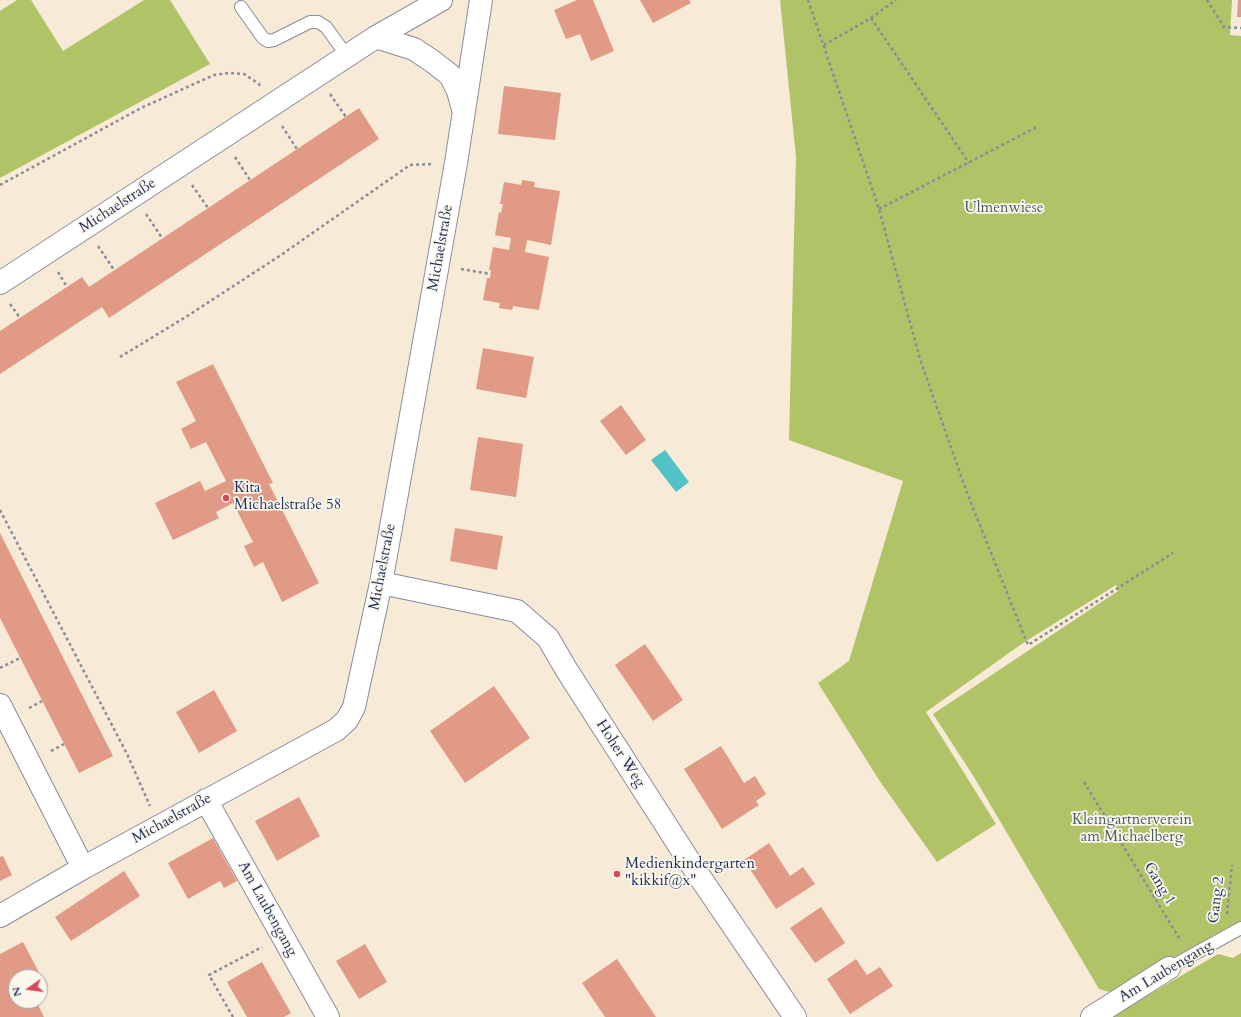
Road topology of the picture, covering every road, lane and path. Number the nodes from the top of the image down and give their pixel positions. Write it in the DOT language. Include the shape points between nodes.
graph roads {
  1 [pos="441,0"];
  2 [pos="481,0"];
  3 [pos="808,0"];
  4 [pos="896,0"];
  5 [pos="1208,0"];
  6 [pos="241,7"];
  7 [pos="871,18"];
  8 [pos="1241,28"];
  9 [pos="376,37"];
  10 [pos="824,45"];
  11 [pos="347,56"];
  12 [pos="270,106"];
  13 [pos="464,112"];
  14 [pos="1037,127"];
  15 [pos="222,138"];
  16 [pos="456,162"];
  17 [pos="969,163"];
  18 [pos="180,166"];
  19 [pos="250,180"];
  20 [pos="0,185"];
  21 [pos="134,195"];
  22 [pos="208,208"];
  23 [pos="879,210"];
  24 [pos="85,227"];
  25 [pos="162,238"];
  26 [pos="438,265"];
  27 [pos="114,270"];
  28 [pos="490,274"];
  29 [pos="0,283"];
  30 [pos="120,357"];
  31 [pos="0,510"];
  32 [pos="1173,552"];
  33 [pos="381,583"];
  34 [pos="20,658"];
  35 [pos="0,668"];
  36 [pos="0,705"];
  37 [pos="1084,782"];
  38 [pos="206,800"];
  39 [pos="159,826"];
  40 [pos="1232,865"];
  41 [pos="83,868"];
  42 [pos="0,916"];
  43 [pos="1241,928"];
  44 [pos="1225,936"];
  45 [pos="260,948"];
  46 [pos="1190,956"];
  47 [pos="1169,968"];
  48 [pos="233,1017"];
  49 [pos="328,1017"];
  50 [pos="795,1017"];
  51 [pos="1092,1017"];
  1 -- 9 [label="street, Michaelstraße"];
  2 -- 13 [label="street, Michaelstraße"];
  3 -- 10 [label="path"];
  4 -- 7 [label="path"];
  5 -- 8 [label="path" via="1224,28"];
  6 -- 11 [label="lane" via="263,38 268,41 310,22 318,22 326,27"];
  7 -- 10 [label="path"];
  7 -- 17 [label="path"];
  9 -- 11 [label="street, Michaelstraße"];
  9 -- 13 [label="street, Michaelstraße" via="414,49 450,76 458,91"];
  10 -- 23 [label="path"];
  11 -- 12 [label="street, Michaelstraße"];
  12 -- 15 [label="street, Michaelstraße"];
  12 -- 20 [label="path" via="259,84 244,74 214,75 141,108"];
  13 -- 16 [label="street, Michaelstraße"];
  14 -- 17 [label="path"];
  15 -- 18 [label="street, Michaelstraße"];
  15 -- 19 [label="path"];
  16 -- 26 [label="street, Michaelstraße"];
  16 -- 30 [label="path" via="410,165 281,255"];
  17 -- 23 [label="path"];
  18 -- 21 [label="street, Michaelstraße"];
  18 -- 22 [label="path"];
  21 -- 24 [label="street, Michaelstraße"];
  21 -- 25 [label="path"];
  23 -- 32 [label="path" via="920,359 967,493 1028,645"];
  24 -- 27 [label="path"];
  24 -- 29 [label="street, Michaelstraße"];
  26 -- 28 [label="path"];
  26 -- 33 [label="street, Michaelstraße"];
  31 -- 39 [label="path" via="127,754"];
  33 -- 38 [label="street, Michaelstraße" via="354,707 347,720 336,730"];
  33 -- 50 [label="street, Hoher Weg" via="517,611 548,638 691,864"];
  34 -- 35 [label="path"];
  36 -- 41 [label="street"];
  37 -- 46 [label="path, Gang 1"];
  38 -- 39 [label="street, Michaelstraße"];
  38 -- 49 [label="street, Am Laubengang"];
  39 -- 41 [label="street, Michaelstraße"];
  40 -- 44 [label="path, Gang 2"];
  41 -- 42 [label="street, Michaelstraße"];
  43 -- 44 [label="lane, Am Laubengang"];
  44 -- 46 [label="lane, Am Laubengang"];
  45 -- 48 [label="path" via="209,975"];
  46 -- 47 [label="lane, Am Laubengang"];
  47 -- 51 [label="street, Am Laubengang"];
}
